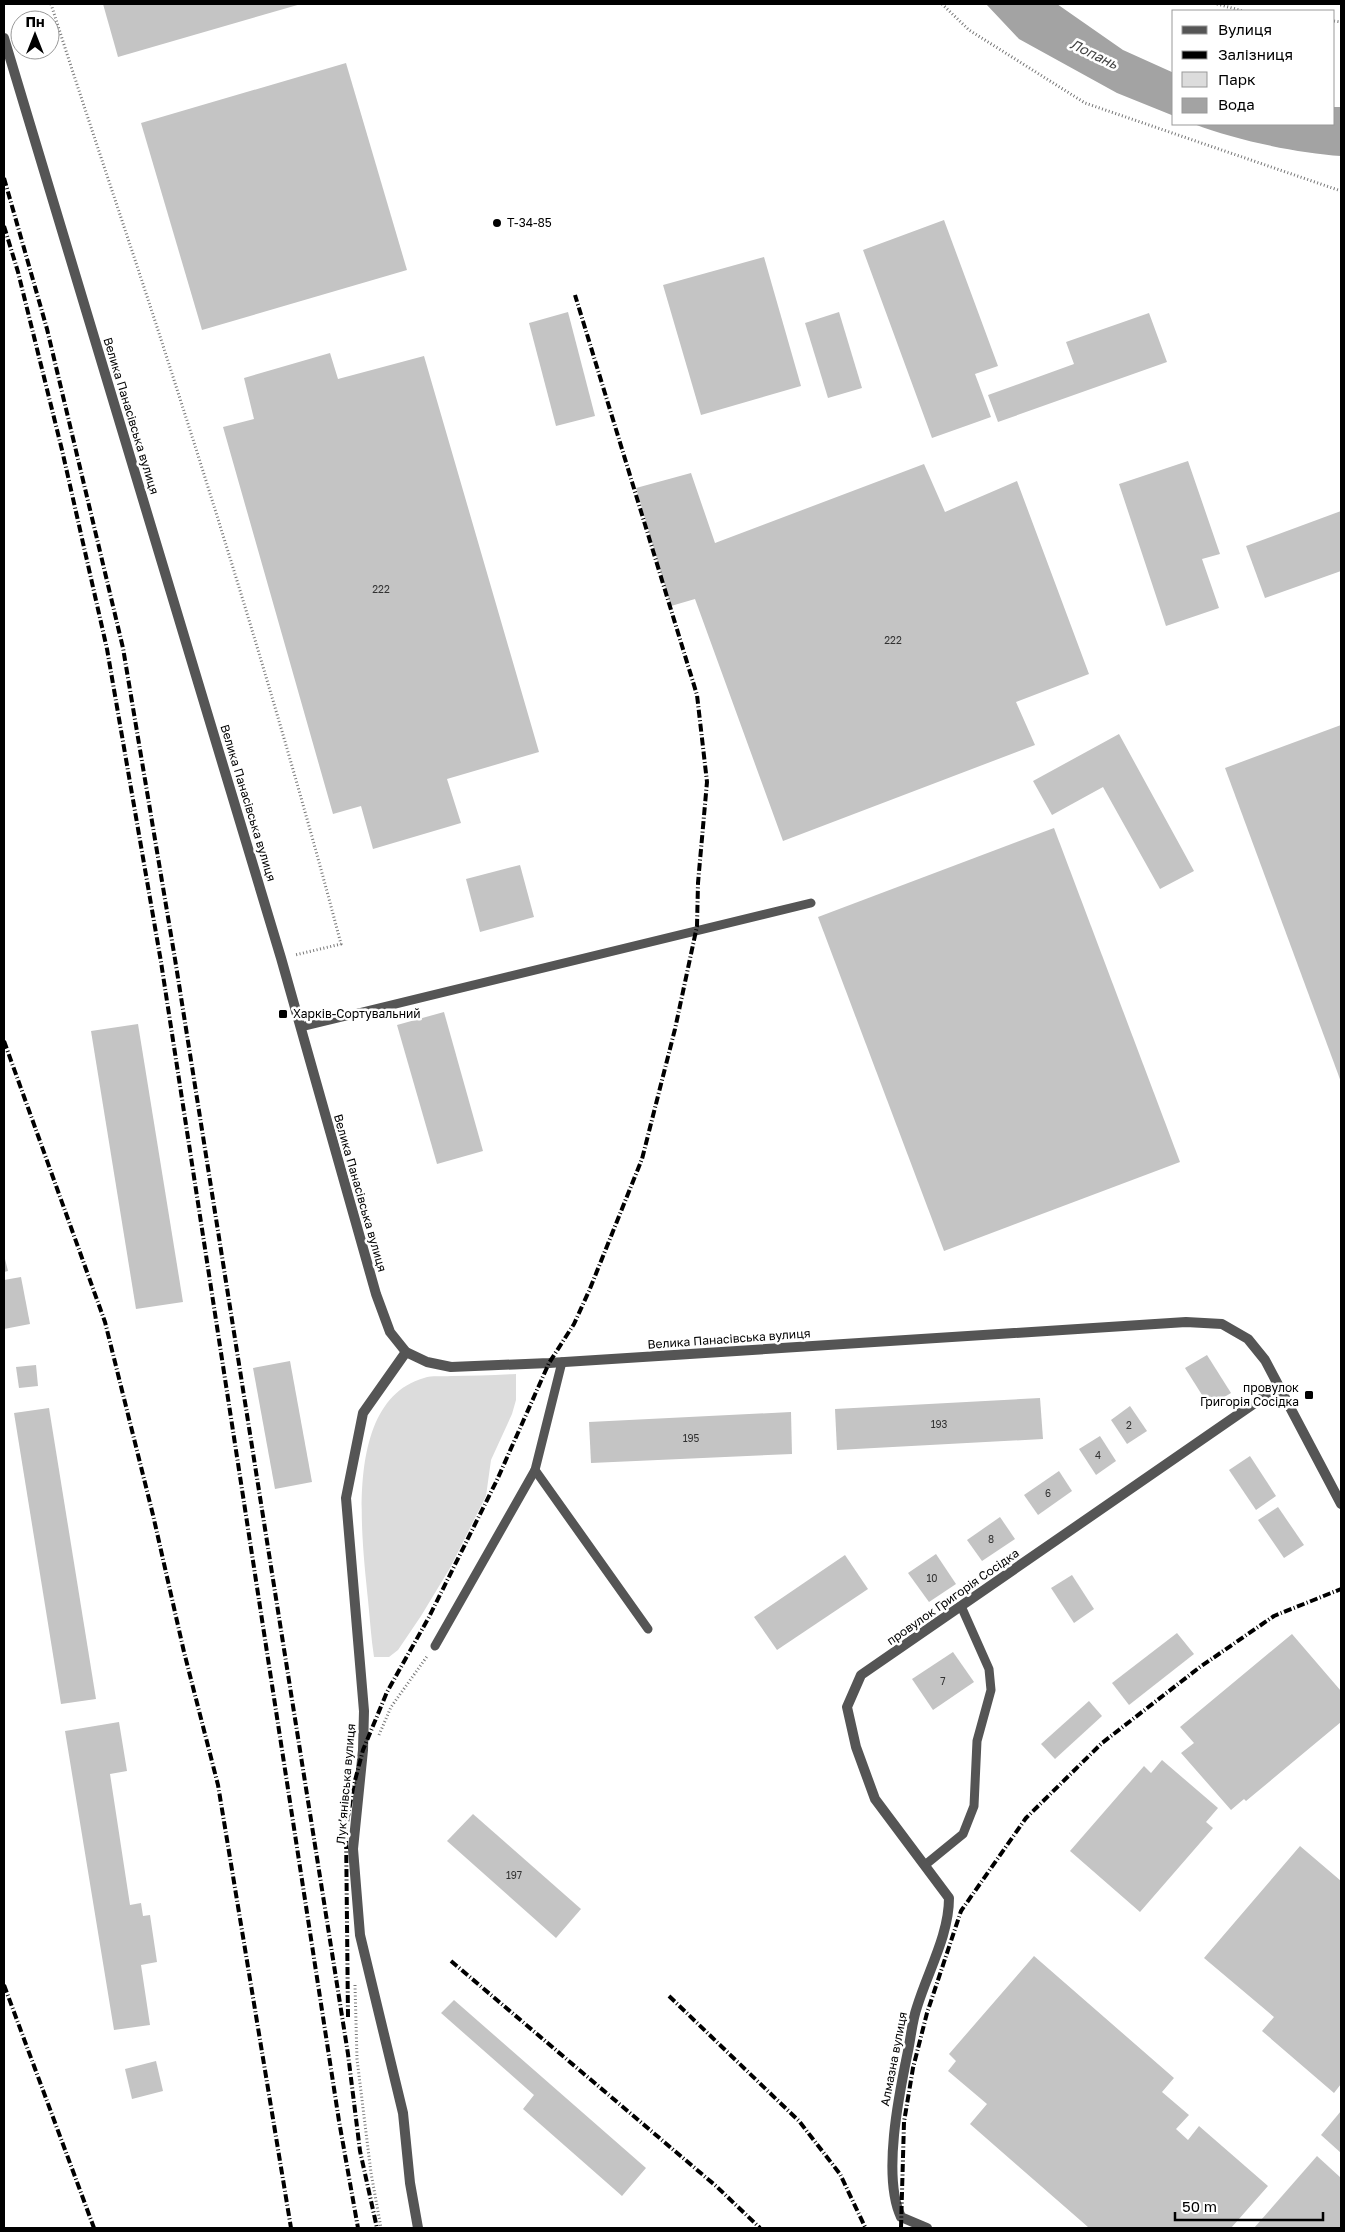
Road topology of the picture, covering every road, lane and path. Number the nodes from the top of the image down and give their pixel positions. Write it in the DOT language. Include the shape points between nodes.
graph roads {
  1 [pos="51,4"];
  2 [pos="942,4"];
  3 [pos="1217,4"];
  4 [pos="1239,10"];
  5 [pos="4,38"];
  6 [pos="1341,191"];
  7 [pos="811,904"];
  8 [pos="296,964"];
  9 [pos="301,1027"];
  10 [pos="406,1352"];
  11 [pos="562,1362"];
  12 [pos="1278,1387"];
  13 [pos="536,1470"];
  14 [pos="1341,1504"];
  15 [pos="961,1606"];
  16 [pos="648,1629"];
  17 [pos="434,1646"];
  18 [pos="377,1740"];
  19 [pos="925,1865"];
  20 [pos="938,1883"];
  21 [pos="356,1975"];
  22 [pos="381,2228"];
  23 [pos="418,2228"];
  24 [pos="927,2228"];
  1 -- 8 [label="path" via="253,630 341,944 294,955"];
  2 -- 6 [label="path" via="968,30 1085,104"];
  3 -- 4 [label="path"];
  5 -- 9 [label="street, Велика Панасівська вулиця"];
  7 -- 9 [label="lane"];
  9 -- 10 [label="street, Велика Панасівська вулиця" via="376,1294 390,1332"];
  10 -- 11 [label="street, Велика Панасівська вулиця" via="427,1362 451,1367"];
  10 -- 23 [label="street, Лук’янівська вулиця" via="363,1413 346,1498 364,1711 353,1849 360,1935 403,2113"];
  11 -- 12 [label="street, Велика Панасівська вулиця" via="1186,1322 1222,1324 1248,1339 1265,1360"];
  11 -- 13 [label="lane"];
  12 -- 14 [label="street, Велика Панасівська вулиця"];
  12 -- 15 [label="street, провулок Григорія Сосідка"];
  13 -- 16 [label="lane"];
  13 -- 17 [label="lane"];
  15 -- 19 [label="lane" via="990,1676 990,1690 977,1741 974,1806 963,1834"];
  15 -- 19 [label="street, провулок Григорія Сосідка" via="861,1675 847,1707 856,1747 875,1799"];
  17 -- 18 [label="path" via="391,1707"];
  19 -- 20 [label="street, провулок Григорія Сосідка"];
  20 -- 24 [label="street, Алмазна вулиця" via="949,1898 949,1916 916,2008 897,2105 893,2153 895,2204 901,2216"];
  21 -- 22 [label="path" via="357,2059"];
}
